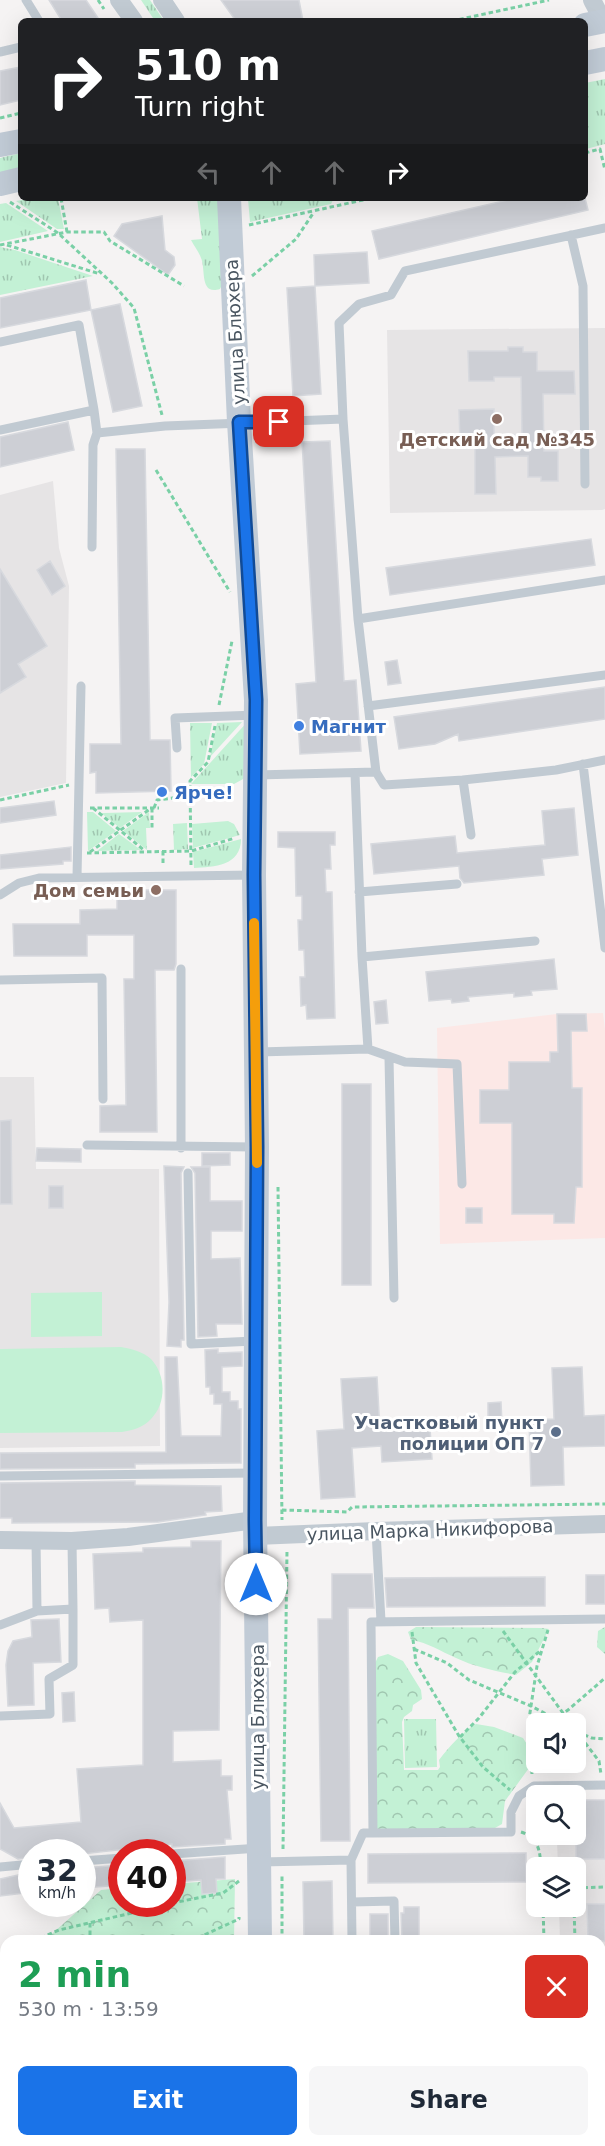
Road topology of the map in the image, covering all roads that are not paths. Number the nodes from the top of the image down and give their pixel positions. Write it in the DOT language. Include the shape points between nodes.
graph roads {
  1 [pos="26,0"];
  2 [pos="119,0"];
  3 [pos="162,0"];
  4 [pos="592,0"];
  5 [pos="37,18"];
  6 [pos="132,18"];
  7 [pos="174,18"];
  8 [pos="599,24"];
  9 [pos="18,48"];
  10 [pos="0,52"];
  11 [pos="605,59"];
  12 [pos="588,62"];
  13 [pos="18,142"];
  14 [pos="0,145"];
  15 [pos="18,181"];
  16 [pos="2,190"];
  17 [pos="229,201"];
  18 [pos="605,228"];
  19 [pos="571,235"];
  20 [pos="0,342"];
  21 [pos="94,410"];
  22 [pos="343,418"];
  23 [pos="239,422"];
  24 [pos="0,430"];
  25 [pos="97,433"];
  26 [pos="585,484"];
  27 [pos="92,547"];
  28 [pos="605,580"];
  29 [pos="358,619"];
  30 [pos="605,675"];
  31 [pos="81,686"];
  32 [pos="368,706"];
  33 [pos="256,715"];
  34 [pos="177,748"];
  35 [pos="605,760"];
  36 [pos="583,764"];
  37 [pos="376,772"];
  38 [pos="355,773"];
  39 [pos="256,776"];
  40 [pos="464,780"];
  41 [pos="471,835"];
  42 [pos="254,875"];
  43 [pos="77,877"];
  44 [pos="457,884"];
  45 [pos="359,892"];
  46 [pos="0,895"];
  47 [pos="536,941"];
  48 [pos="605,948"];
  49 [pos="362,957"];
  50 [pos="181,969"];
  51 [pos="0,980"];
  52 [pos="368,1049"];
  53 [pos="255,1052"];
  54 [pos="389,1058"];
  55 [pos="103,1099"];
  56 [pos="87,1145"];
  57 [pos="257,1147"];
  58 [pos="181,1148"];
  59 [pos="188,1173"];
  60 [pos="462,1184"];
  61 [pos="394,1298"];
  62 [pos="256,1341"];
  63 [pos="255,1473"];
  64 [pos="0,1476"];
  65 [pos="605,1524"];
  66 [pos="255,1528"];
  67 [pos="376,1530"];
  68 [pos="0,1540"];
  69 [pos="36,1540"];
  70 [pos="72,1540"];
  71 [pos="73,1609"];
  72 [pos="37,1611"];
  73 [pos="605,1619"];
  74 [pos="381,1622"];
  75 [pos="0,1625"];
  76 [pos="0,1716"];
  77 [pos="603,1785"];
  78 [pos="374,1833"];
  79 [pos="186,1855"];
  80 [pos="351,1860"];
  81 [pos="252,1861"];
  82 [pos="18,1865"];
  83 [pos="0,1867"];
  84 [pos="352,1902"];
  85 [pos="259,1935"];
  86 [pos="352,1935"];
  87 [pos="395,1935"];
  1 -- 5 [label="lane"];
  2 -- 6 [label="street"];
  3 -- 7 [label="street"];
  4 -- 8 [label="street"];
  9 -- 10 [label="lane"];
  11 -- 12 [label="street"];
  13 -- 14 [label="street"];
  15 -- 16 [label="street"];
  17 -- 23 [label="street, улица Блюхера"];
  18 -- 19 [label="lane"];
  19 -- 22 [label="lane" via="405,271 391,295 359,304 339,324"];
  19 -- 26 [label="lane" via="583,286"];
  20 -- 21 [label="lane" via="79,326"];
  21 -- 24 [label="lane"];
  21 -- 25 [label="lane"];
  22 -- 23 [label="lane"];
  22 -- 29 [label="lane"];
  23 -- 25 [label="lane"];
  23 -- 33 [label="street, улица Блюхера"];
  25 -- 27 [label="lane" via="93,445"];
  28 -- 29 [label="lane"];
  29 -- 32 [label="lane"];
  30 -- 32 [label="lane"];
  31 -- 43 [label="lane"];
  32 -- 37 [label="lane"];
  33 -- 34 [label="lane" via="175,718"];
  33 -- 39 [label="street, улица Блюхера"];
  35 -- 36 [label="lane"];
  36 -- 40 [label="lane"];
  36 -- 48 [label="lane"];
  37 -- 38 [label="lane"];
  37 -- 40 [label="lane" via="384,785"];
  38 -- 39 [label="lane"];
  38 -- 45 [label="lane"];
  39 -- 42 [label="street, улица Блюхера"];
  40 -- 41 [label="lane"];
  42 -- 43 [label="lane"];
  42 -- 53 [label="street, улица Блюхера"];
  43 -- 46 [label="lane" via="39,878 19,883"];
  44 -- 45 [label="lane"];
  45 -- 49 [label="lane"];
  47 -- 49 [label="lane"];
  49 -- 52 [label="lane"];
  50 -- 58 [label="lane"];
  51 -- 55 [label="lane" via="102,978"];
  52 -- 53 [label="lane"];
  52 -- 54 [label="lane"];
  53 -- 57 [label="street, улица Блюхера"];
  54 -- 60 [label="lane" via="457,1064"];
  54 -- 61 [label="lane"];
  56 -- 58 [label="lane"];
  57 -- 58 [label="lane"];
  57 -- 62 [label="street, улица Блюхера"];
  59 -- 62 [label="lane" via="191,1344"];
  62 -- 63 [label="street, улица Блюхера"];
  63 -- 64 [label="lane"];
  63 -- 66 [label="street, улица Блюхера"];
  65 -- 67 [label="street, улица Марка Никифорова"];
  66 -- 67 [label="street, улица Марка Никифорова" via="284,1535"];
  66 -- 70 [label="street, улица Марка Никифорова"];
  66 -- 81 [label="street, улица Блюхера"];
  67 -- 74 [label="lane"];
  68 -- 69 [label="street, улица Марка Никифорова"];
  69 -- 70 [label="street, улица Марка Никифорова"];
  69 -- 72 [label="lane"];
  70 -- 71 [label="lane"];
  71 -- 72 [label="lane"];
  71 -- 76 [label="lane" via="73,1665 49,1679 50,1714"];
  72 -- 75 [label="lane"];
  73 -- 74 [label="lane"];
  74 -- 78 [label="lane" via="371,1622"];
  77 -- 78 [label="lane" via="534,1786 519,1796 511,1812 511,1832"];
  78 -- 80 [label="lane" via="363,1833"];
  79 -- 81 [label="lane"];
  80 -- 81 [label="lane"];
  80 -- 84 [label="lane"];
  81 -- 85 [label="street, улица Блюхера"];
  82 -- 83 [label="lane"];
  84 -- 86 [label="lane"];
  84 -- 87 [label="lane" via="394,1901"];
}
